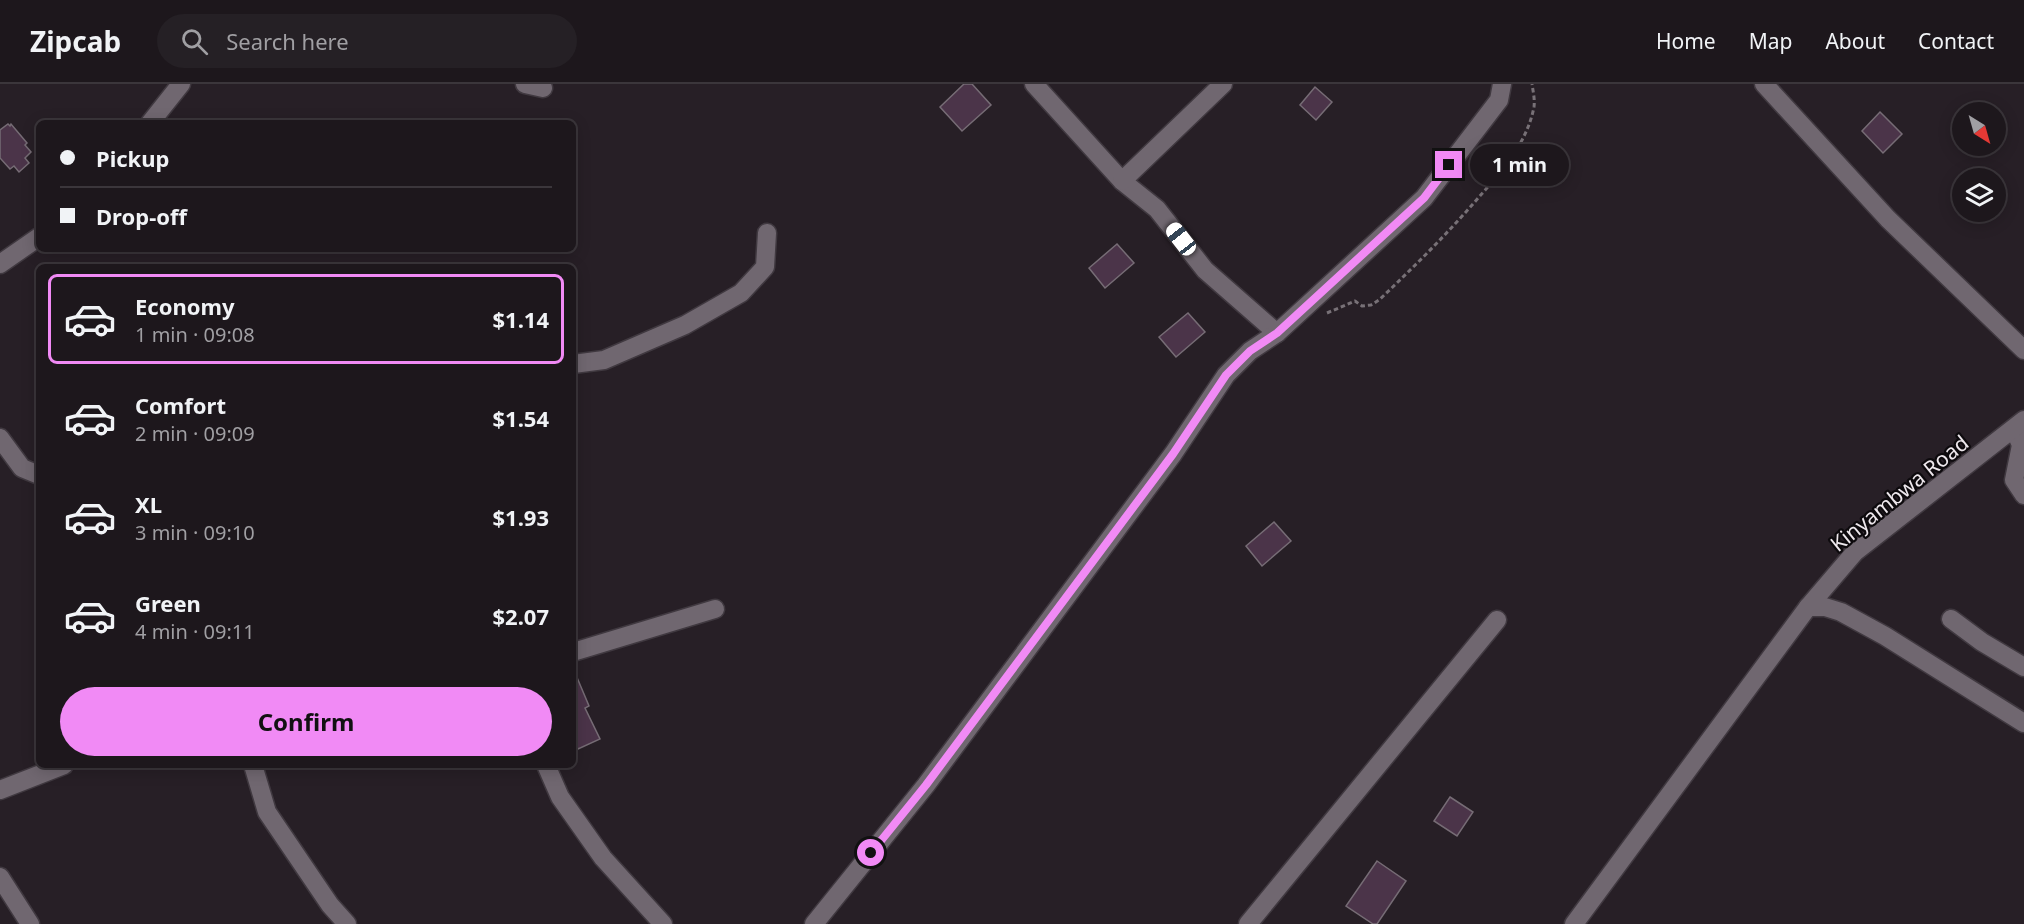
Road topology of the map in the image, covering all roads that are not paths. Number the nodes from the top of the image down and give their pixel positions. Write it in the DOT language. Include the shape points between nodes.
graph roads {
  1 [pos="181,84"];
  2 [pos="525,84"];
  3 [pos="1034,84"];
  4 [pos="1223,84"];
  5 [pos="1502,84"];
  6 [pos="1764,84"];
  7 [pos="543,87"];
  8 [pos="152,120"];
  9 [pos="1122,181"];
  10 [pos="767,233"];
  11 [pos="36,239"];
  12 [pos="0,264"];
  13 [pos="1277,333"];
  14 [pos="2024,350"];
  15 [pos="576,364"];
  16 [pos="2019,425"];
  17 [pos="0,438"];
  18 [pos="36,474"];
  19 [pos="2024,495"];
  20 [pos="1808,607"];
  21 [pos="715,609"];
  22 [pos="1951,619"];
  23 [pos="1497,620"];
  24 [pos="576,651"];
  25 [pos="2024,667"];
  26 [pos="2024,723"];
  27 [pos="56,768"];
  28 [pos="254,768"];
  29 [pos="547,768"];
  30 [pos="0,790"];
  31 [pos="0,877"];
  32 [pos="30,924"];
  33 [pos="347,924"];
  34 [pos="663,924"];
  35 [pos="814,924"];
  36 [pos="1248,924"];
  37 [pos="1574,924"];
  1 -- 8 [label="street"];
  2 -- 7 [label="street"];
  3 -- 9 [label="street"];
  4 -- 9 [label="street"];
  5 -- 13 [label="street" via="1499,100 1424,198"];
  6 -- 14 [label="street" via="1888,219"];
  9 -- 13 [label="street" via="1157,209 1205,270"];
  10 -- 15 [label="street" via="765,267 741,293 685,325 604,360"];
  11 -- 12 [label="street"];
  13 -- 35 [label="street" via="1250,351 1226,375 1173,454 926,785"];
  16 -- 19 [label="street" via="2014,480"];
  16 -- 20 [label="street, Kinyambwa Road" via="1855,552"];
  17 -- 18 [label="street" via="22,468"];
  20 -- 26 [label="street" via="1825,607 1850,617"];
  20 -- 37 [label="street, Kinyambwa Road"];
  21 -- 24 [label="street"];
  22 -- 25 [label="street"];
  23 -- 36 [label="street"];
  27 -- 30 [label="street"];
  28 -- 33 [label="street" via="267,812"];
  29 -- 34 [label="street" via="560,797 603,858"];
  31 -- 32 [label="street"];
}
